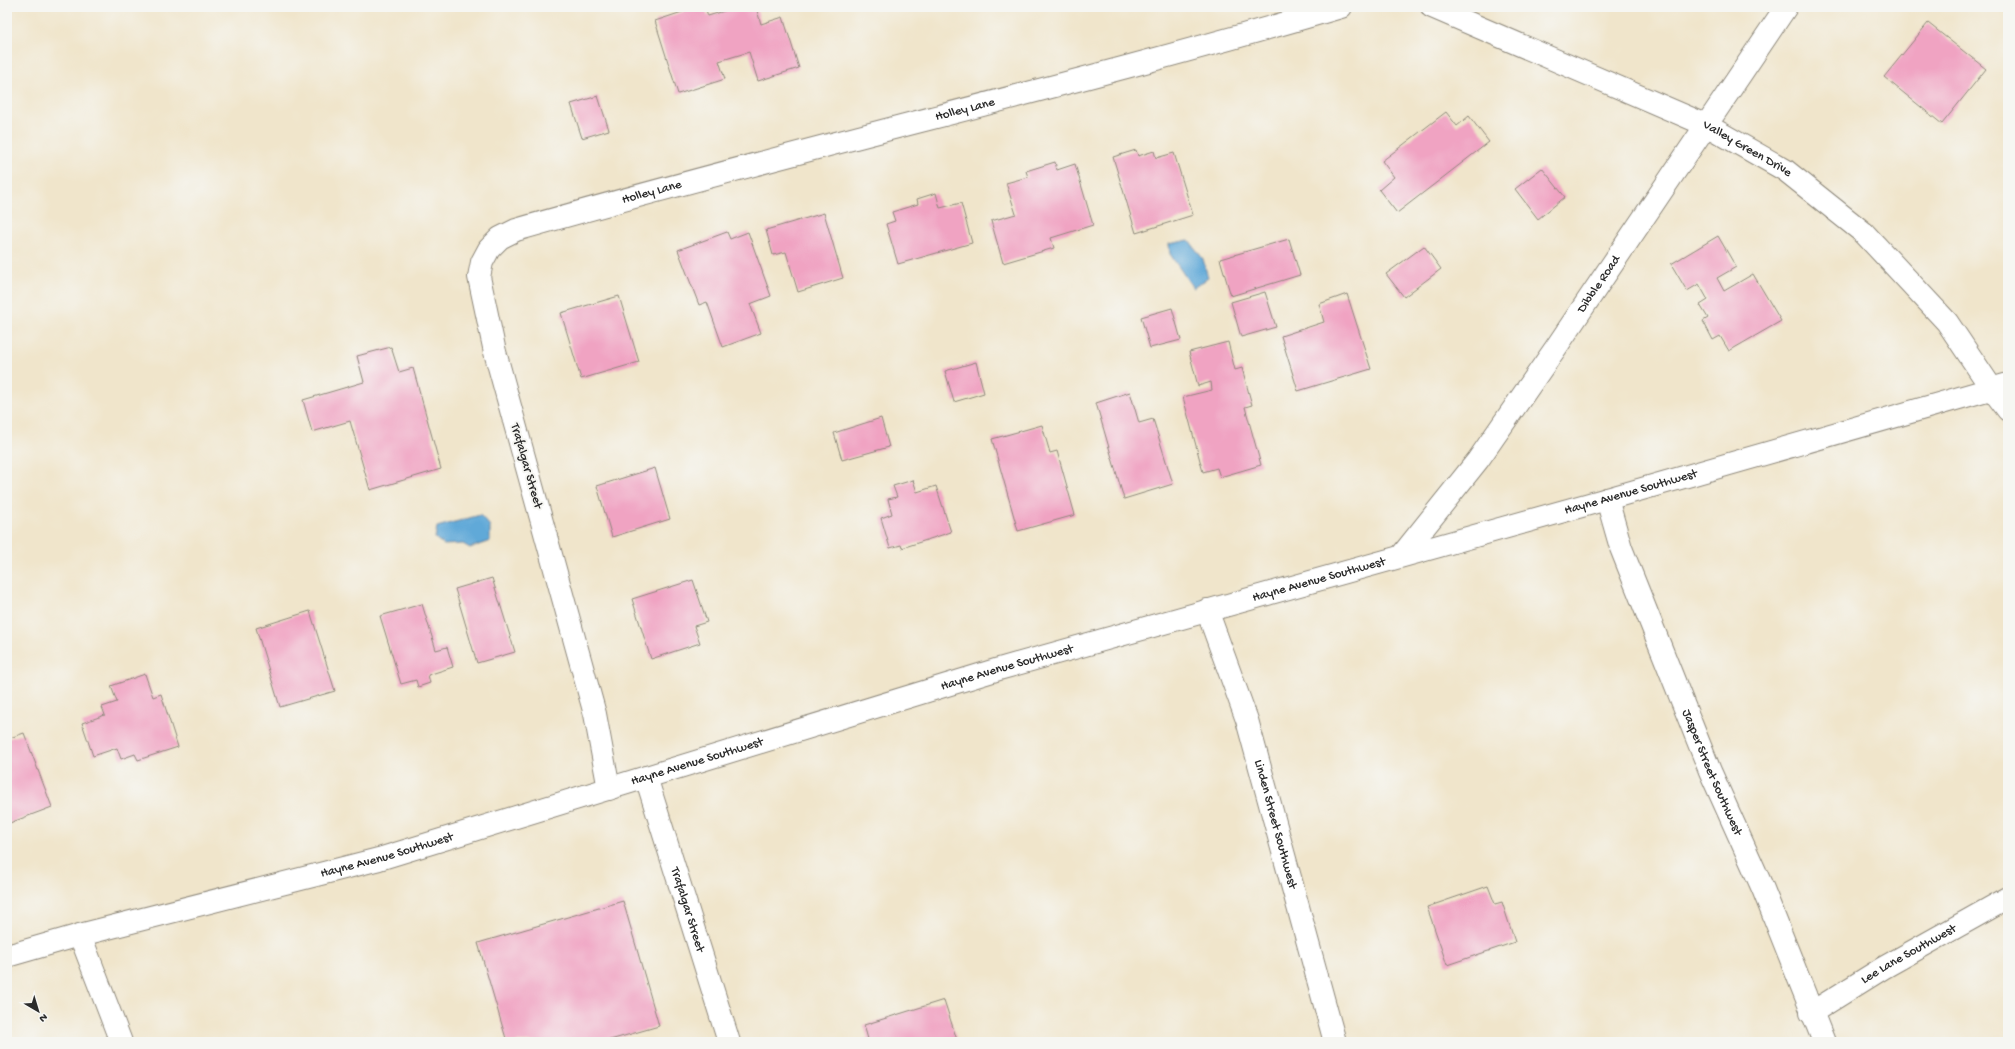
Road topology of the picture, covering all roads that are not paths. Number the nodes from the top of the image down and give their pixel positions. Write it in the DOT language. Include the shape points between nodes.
graph roads {
  1 [pos="1342,7"];
  2 [pos="1432,7"];
  3 [pos="1786,7"];
  4 [pos="1706,125"];
  5 [pos="589,209"];
  6 [pos="2000,386"];
  7 [pos="2008,410"];
  8 [pos="1607,499"];
  9 [pos="1402,555"];
  10 [pos="1208,610"];
  11 [pos="646,777"];
  12 [pos="609,788"];
  13 [pos="2008,898"];
  14 [pos="80,935"];
  15 [pos="7,956"];
  16 [pos="1811,1013"];
  17 [pos="121,1042"];
  18 [pos="729,1042"];
  19 [pos="1334,1042"];
  20 [pos="1824,1042"];
  1 -- 5 [label="street, Holley Lane" via="1216,44"];
  2 -- 4 [label="street, Valley Green Drive"];
  3 -- 4 [label="street, Dibble Road"];
  4 -- 6 [label="street, Valley Green Drive" via="1784,170 1864,233 1947,322"];
  4 -- 9 [label="street, Dibble Road" via="1487,447"];
  5 -- 12 [label="street, Trafalgar Street" via="516,230 500,238 489,249 479,277 495,352 596,714"];
  6 -- 7 [label="street, Valley Green Drive"];
  6 -- 8 [label="street, Hayne Avenue Southwest"];
  8 -- 9 [label="street, Hayne Avenue Southwest"];
  8 -- 16 [label="street, Jasper Street Southwest" via="1621,548 1710,771 1763,889"];
  9 -- 10 [label="street, Hayne Avenue Southwest"];
  10 -- 11 [label="street, Hayne Avenue Southwest" via="999,669"];
  10 -- 19 [label="street, Linden Street Southwest" via="1247,720"];
  11 -- 12 [label="street, Hayne Avenue Southwest"];
  11 -- 18 [label="street, Trafalgar Street"];
  12 -- 14 [label="street, Hayne Avenue Southwest" via="379,859"];
  13 -- 16 [label="street, Lee Lane Southwest" via="1883,968"];
  14 -- 15 [label="street, Hayne Avenue Southwest"];
  14 -- 17 [label="street"];
  16 -- 20 [label="street, Jasper Street Southwest"];
}
